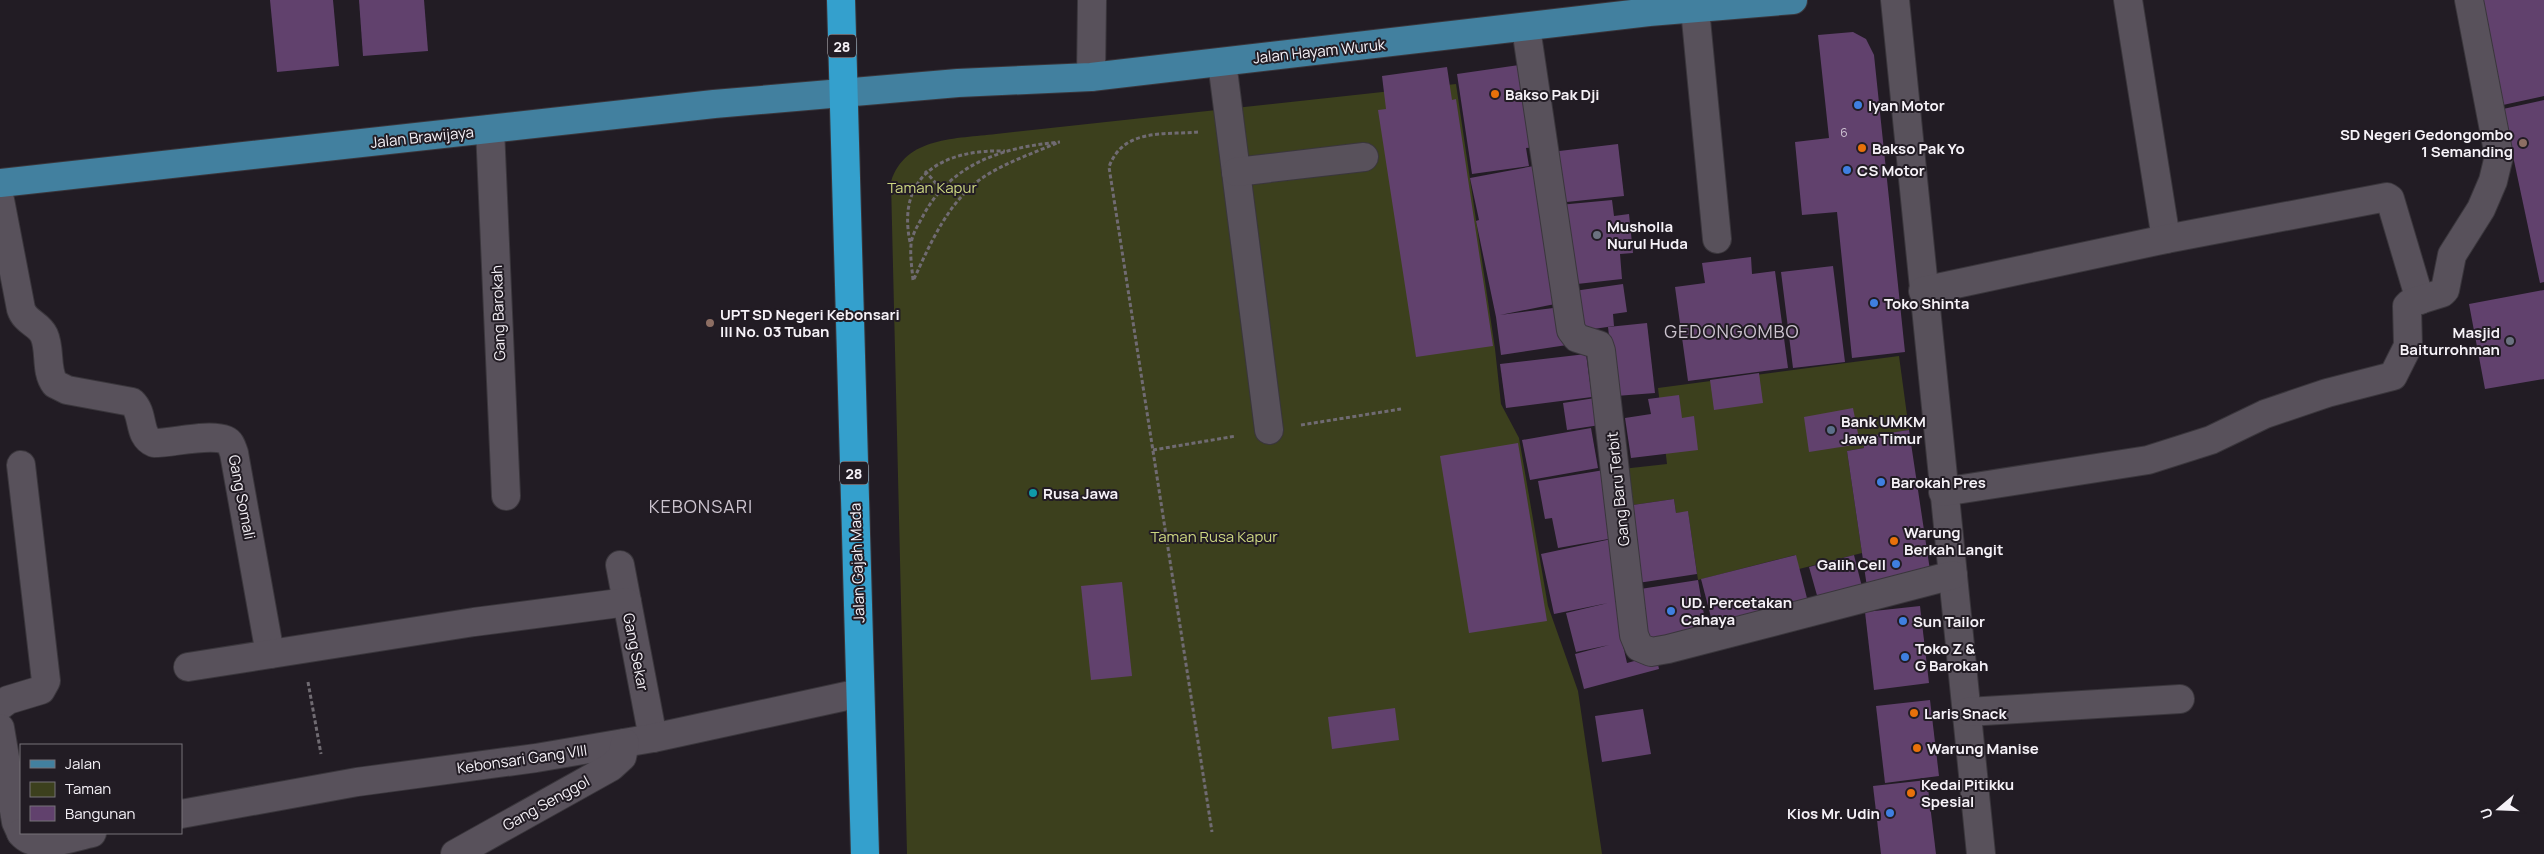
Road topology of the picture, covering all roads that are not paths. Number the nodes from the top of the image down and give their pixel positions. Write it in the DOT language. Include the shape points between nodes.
graph roads {
  1 [pos="841,0"];
  2 [pos="1092,0"];
  3 [pos="1793,0"];
  4 [pos="1895,0"];
  5 [pos="2128,0"];
  6 [pos="2469,0"];
  7 [pos="1649,6"];
  8 [pos="1696,9"];
  9 [pos="1526,28"];
  10 [pos="1222,62"];
  11 [pos="1091,76"];
  12 [pos="843,92"];
  13 [pos="490,129"];
  14 [pos="1364,157"];
  15 [pos="1236,172"];
  16 [pos="0,183"];
  17 [pos="0,200"];
  18 [pos="1717,239"];
  19 [pos="2166,239"];
  20 [pos="1923,290"];
  21 [pos="2420,300"];
  22 [pos="1269,430"];
  23 [pos="21,465"];
  24 [pos="1943,492"];
  25 [pos="506,496"];
  26 [pos="620,565"];
  27 [pos="1953,575"];
  28 [pos="627,602"];
  29 [pos="270,654"];
  30 [pos="188,667"];
  31 [pos="860,693"];
  32 [pos="2180,699"];
  33 [pos="0,706"];
  34 [pos="1967,712"];
  35 [pos="0,728"];
  36 [pos="653,738"];
  37 [pos="625,743"];
  38 [pos="182,814"];
  39 [pos="87,834"];
  40 [pos="19,839"];
  41 [pos="456,854"];
  42 [pos="865,854"];
  43 [pos="1981,854"];
  1 -- 12 [label="highway, 28"];
  2 -- 11 [label="street"];
  3 -- 8 [label="main road, Jalan Hayam Wuruk"];
  4 -- 20 [label="street"];
  5 -- 19 [label="street"];
  6 -- 21 [label="street" via="2499,156 2484,202 2452,255 2445,290"];
  7 -- 8 [label="main road, Jalan Hayam Wuruk"];
  7 -- 9 [label="main road, Jalan Hayam Wuruk"];
  8 -- 18 [label="street"];
  9 -- 10 [label="main road, Jalan Hayam Wuruk"];
  9 -- 27 [label="street, Gang Baru Terbit" via="1570,330 1576,338 1599,346 1601,351 1634,635 1639,648 1651,652 1668,649"];
  10 -- 11 [label="main road, Jalan Hayam Wuruk"];
  10 -- 15 [label="street"];
  11 -- 12 [label="main road, Jalan Hayam Wuruk"];
  12 -- 13 [label="main road, Jalan Brawijaya"];
  12 -- 31 [label="highway, Jalan Gajah Mada / 28"];
  13 -- 16 [label="main road, Jalan Brawijaya"];
  13 -- 25 [label="street, Gang Barokah"];
  14 -- 15 [label="street"];
  15 -- 22 [label="street"];
  17 -- 29 [label="street, Gang Somali" via="21,309 25,318 45,337 56,384 67,390 132,402 138,410 144,436 154,443 213,438 230,443"];
  19 -- 20 [label="street"];
  19 -- 21 [label="street" via="2388,197"];
  20 -- 24 [label="street"];
  21 -- 24 [label="street" via="2407,306 2408,346 2389,379 2327,393 2265,414 2212,440 2148,460"];
  23 -- 33 [label="street" via="46,681 41,690 8,700"];
  24 -- 27 [label="street"];
  26 -- 28 [label="street, Gang Sekar"];
  27 -- 34 [label="street"];
  28 -- 29 [label="street"];
  28 -- 36 [label="street, Gang Sekar"];
  29 -- 30 [label="street"];
  31 -- 36 [label="street, Kebonsari Gang VIII"];
  31 -- 42 [label="highway, Jalan Gajah Mada / 28"];
  32 -- 34 [label="street"];
  34 -- 43 [label="street"];
  35 -- 40 [label="street"];
  36 -- 37 [label="street, Kebonsari Gang VIII"];
  37 -- 38 [label="street, Kebonsari Gang VIII" via="327,787"];
  37 -- 41 [label="street, Gang Senggol" via="622,757 611,767"];
  39 -- 40 [label="street" via="45,842"];
}
